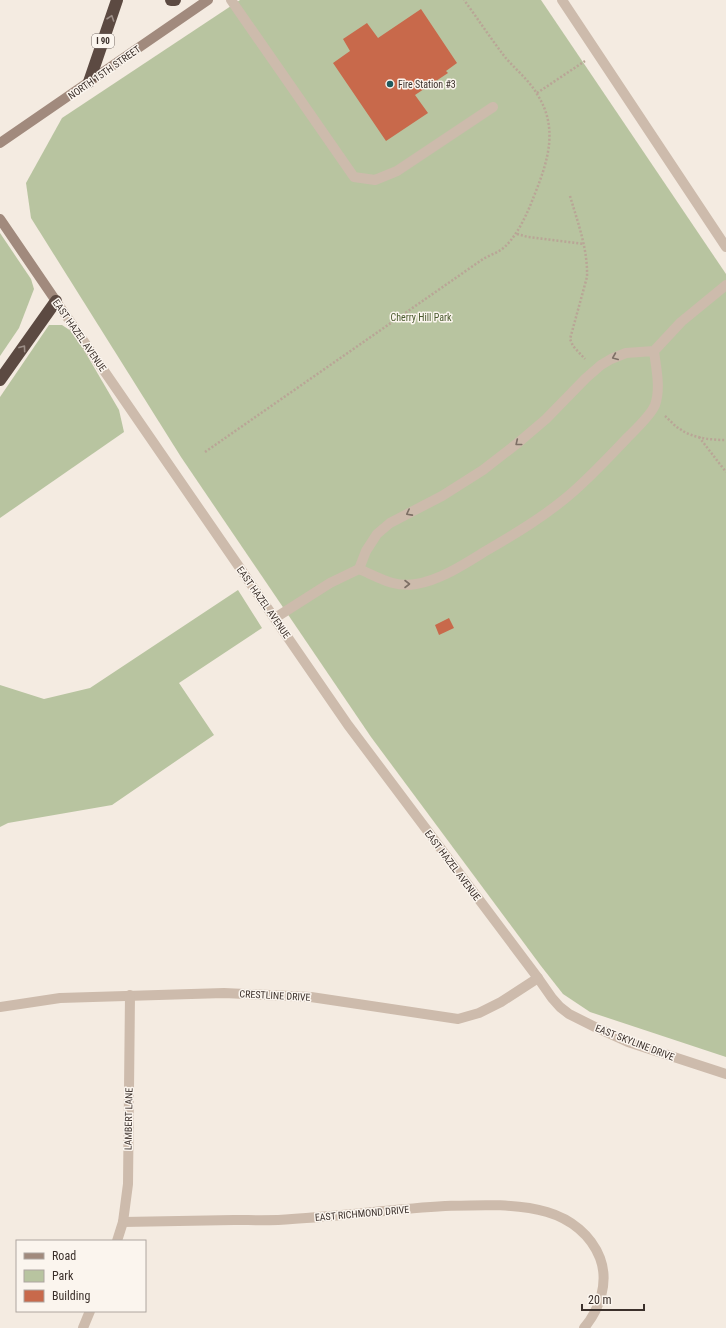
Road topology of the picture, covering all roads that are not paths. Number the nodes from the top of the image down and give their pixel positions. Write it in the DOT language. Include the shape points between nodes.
graph roads {
  1 [pos="117,0"];
  2 [pos="171,0"];
  3 [pos="175,0"];
  4 [pos="208,0"];
  5 [pos="231,0"];
  6 [pos="562,0"];
  7 [pos="89,82"];
  8 [pos="493,106"];
  9 [pos="0,143"];
  10 [pos="0,219"];
  11 [pos="726,247"];
  12 [pos="726,285"];
  13 [pos="56,301"];
  14 [pos="654,351"];
  15 [pos="0,380"];
  16 [pos="358,569"];
  17 [pos="275,618"];
  18 [pos="538,978"];
  19 [pos="130,995"];
  20 [pos="0,1007"];
  21 [pos="726,1074"];
  22 [pos="123,1222"];
  23 [pos="117,1240"];
  24 [pos="90,1312"];
  25 [pos="83,1328"];
  26 [pos="584,1328"];
  7 -- 1 [label="highway, I 90, one-way"];
  2 -- 3 [label="highway"];
  4 -- 7 [label="main road, NORTH 15TH STREET"];
  5 -- 8 [label="street" via="354,177 375,180 397,171"];
  6 -- 11 [label="street"];
  7 -- 9 [label="main road, NORTH 15TH STREET"];
  10 -- 13 [label="main road, EAST HAZEL AVENUE"];
  12 -- 14 [label="street" via="681,322"];
  15 -- 13 [label="highway, one-way"];
  13 -- 17 [label="street, EAST HAZEL AVENUE"];
  14 -- 16 [label="street, one-way" via="626,353 611,359 596,370 546,419 483,470 377,534"];
  16 -- 14 [label="street, one-way" via="394,584 414,584 433,580 527,527 574,491 615,451 655,406 658,385"];
  16 -- 17 [label="street" via="330,583"];
  17 -- 18 [label="street, EAST HAZEL AVENUE" via="348,725"];
  18 -- 19 [label="street, CRESTLINE DRIVE" via="501,1002 479,1013 458,1019 311,997 224,992"];
  18 -- 21 [label="street, EAST SKYLINE DRIVE" via="560,1007 595,1028 628,1042"];
  19 -- 20 [label="street, CRESTLINE DRIVE" via="60,998"];
  19 -- 22 [label="street, LAMBERT LANE" via="128,1184"];
  22 -- 23 [label="street, LAMBERT LANE"];
  22 -- 26 [label="street, EAST RICHMOND DRIVE" via="290,1220 413,1208 477,1205 500,1205 549,1212 572,1223 585,1233 602,1264 602,1295 595,1313"];
  24 -- 25 [label="street"];
}
